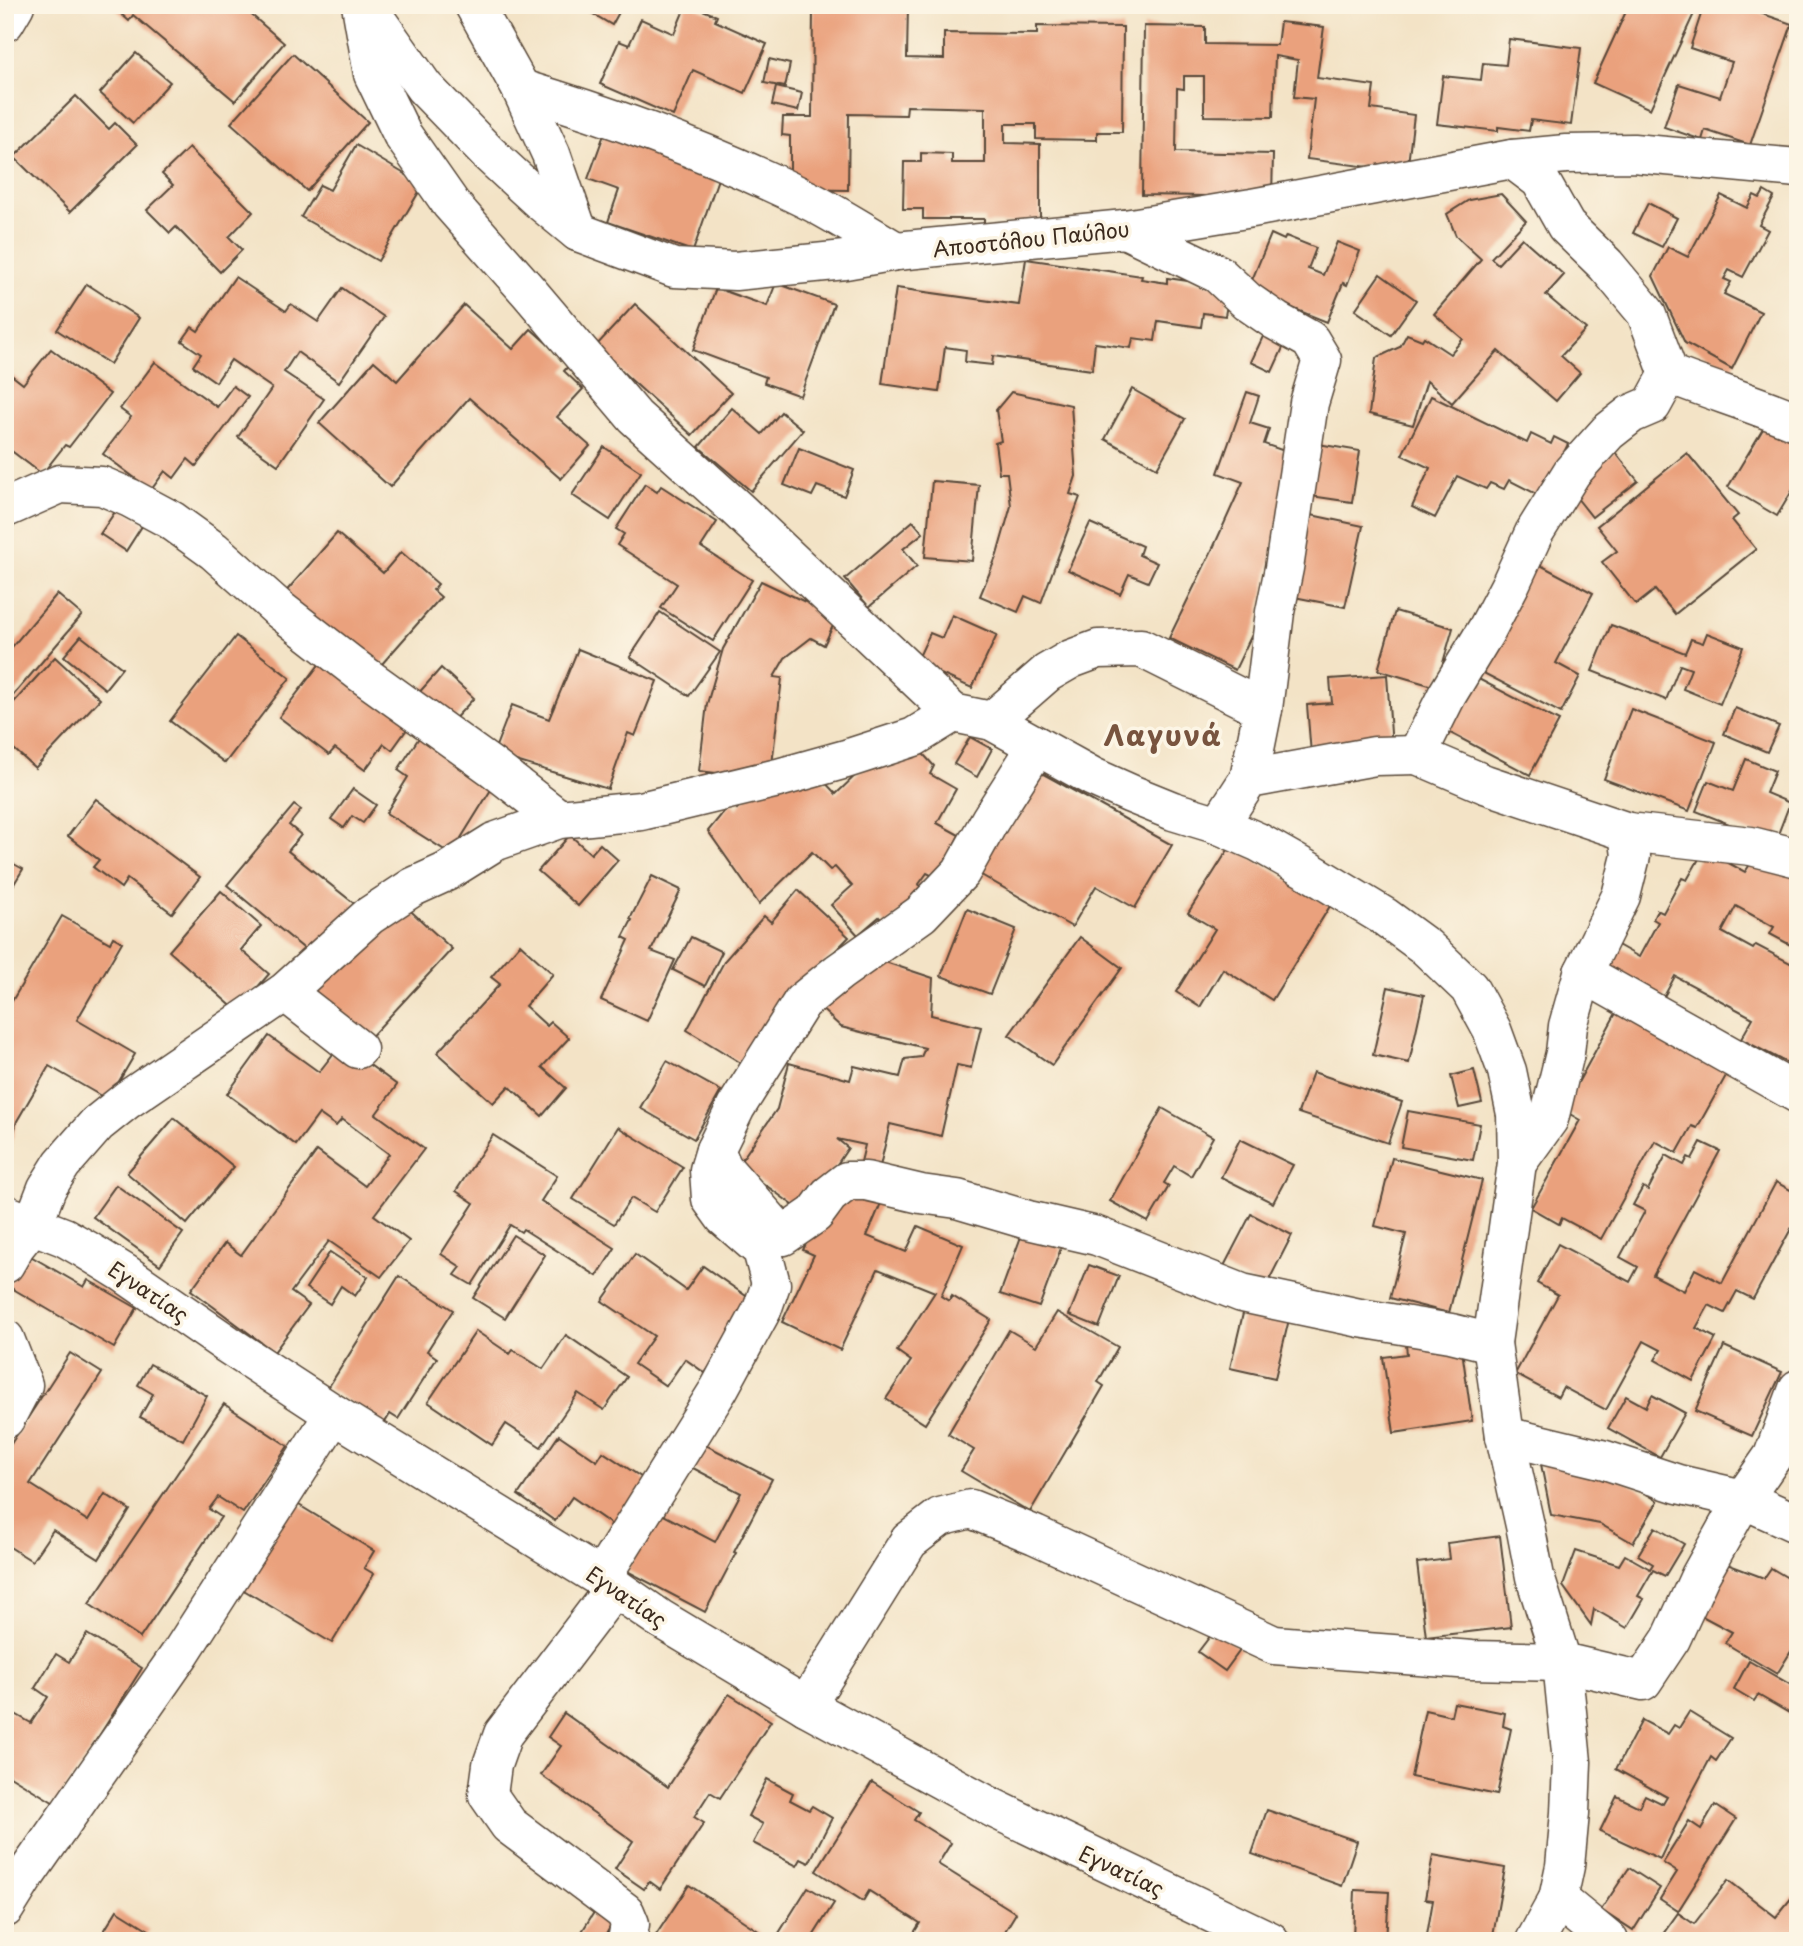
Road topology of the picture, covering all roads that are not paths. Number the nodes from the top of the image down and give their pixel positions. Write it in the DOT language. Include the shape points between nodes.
graph roads {
  1 [pos="15,5"];
  2 [pos="363,5"];
  3 [pos="474,5"];
  4 [pos="5,22"];
  5 [pos="521,89"];
  6 [pos="1512,159"];
  7 [pos="1798,168"];
  8 [pos="1125,229"];
  9 [pos="578,232"];
  10 [pos="897,251"];
  11 [pos="1669,374"];
  12 [pos="1798,422"];
  13 [pos="6,508"];
  14 [pos="1263,709"];
  15 [pos="953,713"];
  16 [pos="992,721"];
  17 [pos="1037,746"];
  18 [pos="1417,755"];
  19 [pos="1249,779"];
  20 [pos="559,819"];
  21 [pos="1219,825"];
  22 [pos="1628,832"];
  23 [pos="1798,858"];
  24 [pos="1583,974"];
  25 [pos="285,992"];
  26 [pos="358,1049"];
  27 [pos="1798,1094"];
  28 [pos="1517,1163"];
  29 [pos="19,1219"];
  30 [pos="772,1243"];
  31 [pos="5,1264"];
  32 [pos="5,1339"];
  33 [pos="1492,1343"];
  34 [pos="1798,1389"];
  35 [pos="334,1414"];
  36 [pos="5,1419"];
  37 [pos="1505,1436"];
  38 [pos="1744,1499"];
  39 [pos="1798,1524"];
  40 [pos="608,1582"];
  41 [pos="1562,1662"];
  42 [pos="806,1706"];
  43 [pos="1558,1899"];
  44 [pos="5,1908"];
  45 [pos="627,1941"];
  46 [pos="1270,1941"];
  47 [pos="1535,1941"];
  48 [pos="1609,1941"];
  1 -- 4 [label="street"];
  2 -- 9 [label="street, Αποστόλου Παύλου" via="424,87 498,162"];
  2 -- 15 [label="street" via="373,75 402,134 451,204 635,417"];
  3 -- 5 [label="street"];
  5 -- 9 [label="street" via="551,154"];
  5 -- 10 [label="street" via="600,113 724,162 815,204"];
  6 -- 7 [label="street, Αποστόλου Παύλου" via="1633,153"];
  6 -- 8 [label="street, Αποστόλου Παύλου"];
  6 -- 11 [label="street" via="1540,180 1566,226 1646,313"];
  8 -- 10 [label="street, Αποστόλου Παύλου"];
  8 -- 14 [label="street" via="1218,274 1247,301 1310,340 1322,360 1309,403"];
  9 -- 10 [label="street, Αποστόλου Παύλου" via="674,268 734,271"];
  11 -- 12 [label="street"];
  11 -- 18 [label="street" via="1652,405 1608,432 1572,472 1534,533"];
  13 -- 20 [label="street" via="60,484 102,486 171,520 360,673"];
  14 -- 16 [label="street" via="1141,648 1098,649 1046,673"];
  14 -- 19 [label="street"];
  15 -- 16 [label="street"];
  15 -- 20 [label="street" via="914,737 778,778 641,811"];
  16 -- 17 [label="street"];
  17 -- 21 [label="street" via="1131,794"];
  17 -- 30 [label="street" via="961,872 921,914 802,1002 736,1107 709,1170 711,1199 724,1217"];
  18 -- 19 [label="street" via="1375,756"];
  18 -- 22 [label="street" via="1485,784"];
  19 -- 21 [label="street"];
  20 -- 25 [label="street" via="494,842 413,887 369,916"];
  21 -- 28 [label="street" via="1385,917 1426,947 1469,988 1507,1071 1516,1114"];
  22 -- 23 [label="street" via="1751,846"];
  22 -- 24 [label="street" via="1631,856 1621,896"];
  24 -- 27 [label="street"];
  24 -- 28 [label="street" via="1549,1119"];
  25 -- 26 [label="street"];
  25 -- 29 [label="street" via="97,1124"];
  28 -- 33 [label="street"];
  29 -- 31 [label="street" via="16,1245"];
  29 -- 35 [label="street, Εγνατίας" via="64,1237 124,1273"];
  30 -- 33 [label="street" via="815,1214 847,1181 866,1181 957,1199 1097,1236 1242,1293"];
  30 -- 40 [label="street" via="771,1284 762,1310"];
  32 -- 36 [label="street" via="23,1385"];
  33 -- 37 [label="street"];
  34 -- 38 [label="street" via="1773,1456"];
  35 -- 40 [label="street, Εγνατίας"];
  35 -- 44 [label="street" via="180,1654"];
  37 -- 38 [label="street"];
  37 -- 41 [label="street" via="1535,1577"];
  38 -- 39 [label="street"];
  38 -- 41 [label="street" via="1671,1639 1643,1681"];
  40 -- 42 [label="street, Εγνατίας"];
  40 -- 45 [label="street" via="503,1734 488,1795 509,1825 625,1912 630,1924"];
  41 -- 42 [label="street" via="1472,1660 1275,1644 971,1509 940,1517 909,1541"];
  41 -- 43 [label="street" via="1572,1762 1565,1866"];
  42 -- 46 [label="street, Εγνατίας" via="993,1808"];
  43 -- 47 [label="street"];
  43 -- 48 [label="street"];
}
